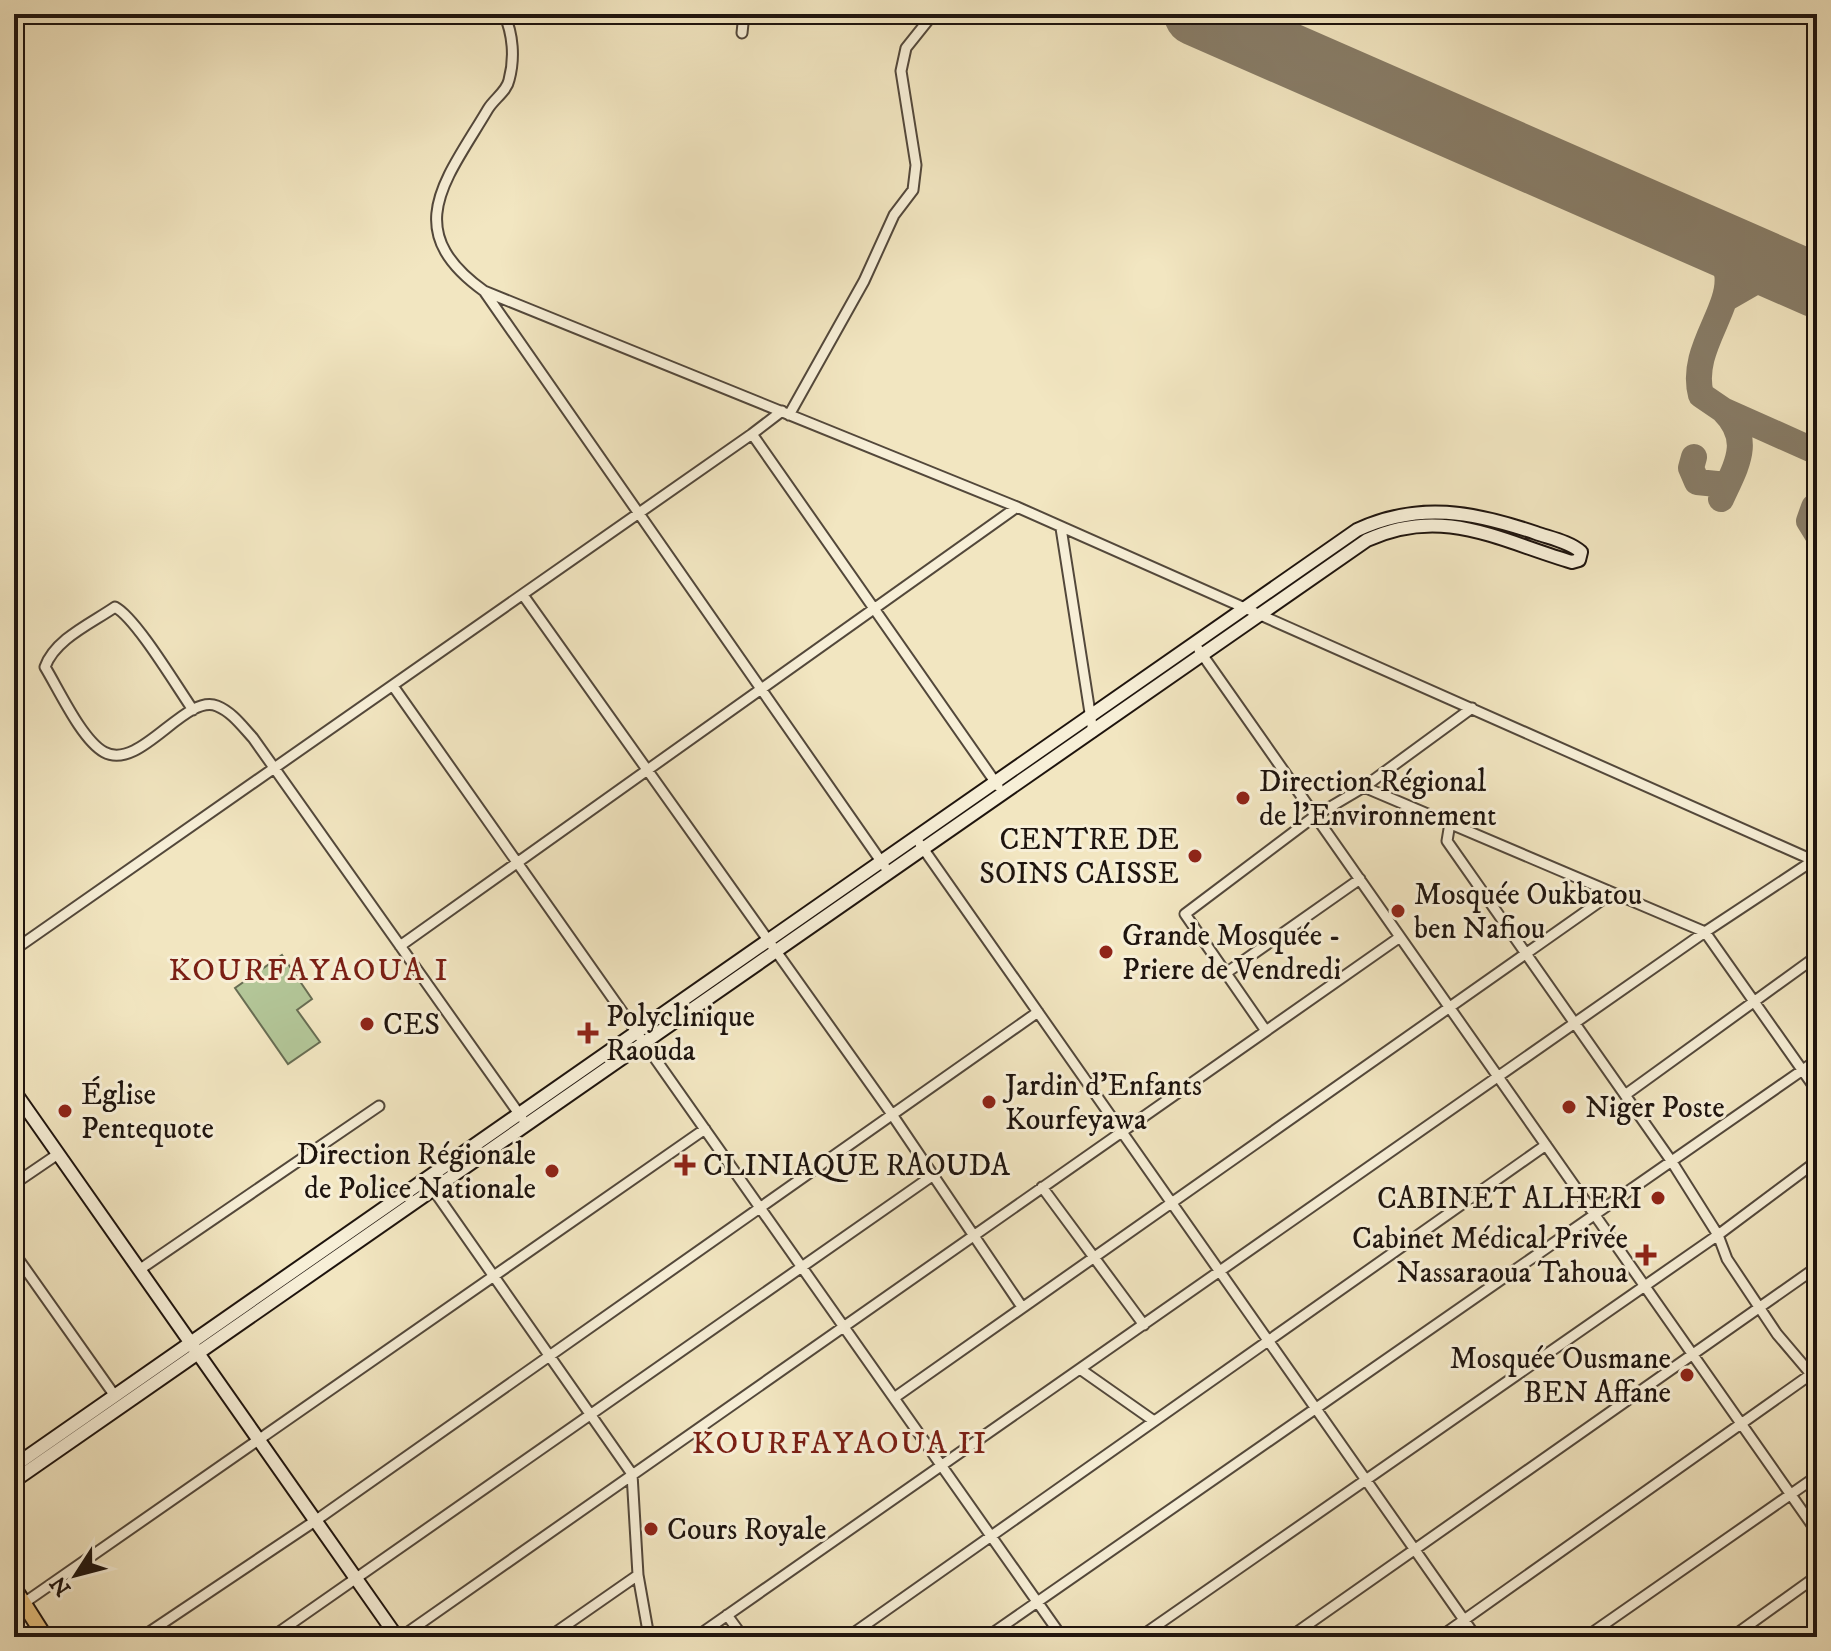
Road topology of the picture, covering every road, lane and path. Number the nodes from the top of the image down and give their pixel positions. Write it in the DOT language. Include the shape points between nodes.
graph roads {
  1 [pos="504,14"];
  2 [pos="744,14"];
  3 [pos="930,18"];
  4 [pos="742,33"];
  5 [pos="484,291"];
  6 [pos="786,413"];
  7 [pos="752,434"];
  8 [pos="1017,507"];
  9 [pos="639,513"];
  10 [pos="1061,528"];
  11 [pos="523,595"];
  12 [pos="1246,608"];
  13 [pos="873,609"];
  14 [pos="1261,614"];
  15 [pos="1195,644"];
  16 [pos="1203,656"];
  17 [pos="393,686"];
  18 [pos="761,688"];
  19 [pos="1472,708"];
  20 [pos="193,710"];
  21 [pos="1091,716"];
  22 [pos="1093,732"];
  23 [pos="647,769"];
  24 [pos="272,770"];
  25 [pos="1364,787"];
  26 [pos="1001,790"];
  27 [pos="1315,816"];
  28 [pos="1450,823"];
  29 [pos="916,838"];
  30 [pos="924,850"];
  31 [pos="516,861"];
  32 [pos="1816,861"];
  33 [pos="886,867"];
  34 [pos="1360,879"];
  35 [pos="1612,893"];
  36 [pos="1705,932"];
  37 [pos="1400,937"];
  38 [pos="400,946"];
  39 [pos="772,947"];
  40 [pos="14,950"];
  41 [pos="1526,954"];
  42 [pos="1817,956"];
  43 [pos="1226,973"];
  44 [pos="1754,1001"];
  45 [pos="1450,1008"];
  46 [pos="1038,1012"];
  47 [pos="1574,1023"];
  48 [pos="1266,1031"];
  49 [pos="640,1038"];
  50 [pos="1817,1060"];
  51 [pos="1802,1070"];
  52 [pos="1498,1076"];
  53 [pos="14,1091"];
  54 [pos="1817,1091"];
  55 [pos="1625,1095"];
  56 [pos="379,1106"];
  57 [pos="891,1113"];
  58 [pos="523,1120"];
  59 [pos="705,1129"];
  60 [pos="1122,1132"];
  61 [pos="1546,1145"];
  62 [pos="58,1154"];
  63 [pos="1817,1161"];
  64 [pos="1672,1162"];
  65 [pos="932,1176"];
  66 [pos="14,1184"];
  67 [pos="430,1184"];
  68 [pos="1042,1187"];
  69 [pos="1170,1201"];
  70 [pos="759,1207"];
  71 [pos="1596,1216"];
  72 [pos="1718,1235"];
  73 [pos="972,1236"];
  74 [pos="14,1253"];
  75 [pos="1092,1257"];
  76 [pos="801,1266"];
  77 [pos="1817,1267"];
  78 [pos="139,1270"];
  79 [pos="1219,1271"];
  80 [pos="493,1276"];
  81 [pos="1643,1285"];
  82 [pos="1760,1305"];
  83 [pos="1022,1307"];
  84 [pos="1144,1325"];
  85 [pos="843,1326"];
  86 [pos="1268,1341"];
  87 [pos="194,1348"];
  88 [pos="1692,1353"];
  89 [pos="548,1356"];
  90 [pos="1080,1369"];
  91 [pos="1814,1372"];
  92 [pos="115,1396"];
  93 [pos="894,1398"];
  94 [pos="1315,1408"];
  95 [pos="589,1416"];
  96 [pos="1154,1421"];
  97 [pos="1742,1425"];
  98 [pos="258,1439"];
  99 [pos="14,1466"];
  100 [pos="941,1466"];
  101 [pos="632,1474"];
  102 [pos="1817,1476"];
  103 [pos="1365,1479"];
  104 [pos="14,1481"];
  105 [pos="1791,1495"];
  106 [pos="315,1521"];
  107 [pos="1817,1532"];
  108 [pos="991,1536"];
  109 [pos="1415,1550"];
  110 [pos="638,1575"];
  111 [pos="1817,1576"];
  112 [pos="357,1580"];
  113 [pos="14,1588"];
  114 [pos="1037,1602"];
  115 [pos="24,1603"];
  116 [pos="727,1615"];
  117 [pos="1464,1620"];
  118 [pos="45,1637"];
  119 [pos="142,1637"];
  120 [pos="272,1637"];
  121 [pos="399,1637"];
  122 [pos="549,1637"];
  123 [pos="649,1637"];
  124 [pos="696,1637"];
  125 [pos="743,1637"];
  126 [pos="848,1637"];
  127 [pos="987,1637"];
  128 [pos="1062,1637"];
  129 [pos="1140,1637"];
  130 [pos="1290,1637"];
  131 [pos="1440,1637"];
  132 [pos="1476,1637"];
  133 [pos="1586,1637"];
  134 [pos="1732,1637"];
  1 -- 5 [label="street" via="511,41 509,83 489,106 435,213 437,239 448,259"];
  2 -- 4 [label="street"];
  3 -- 6 [label="street" via="906,48 901,71 916,165 913,190 894,215 864,281"];
  5 -- 6 [label="street"];
  5 -- 9 [label="street"];
  6 -- 7 [label="street"];
  6 -- 8 [label="street"];
  7 -- 9 [label="street"];
  7 -- 13 [label="street"];
  8 -- 10 [label="street"];
  8 -- 13 [label="street"];
  9 -- 11 [label="street"];
  9 -- 18 [label="street"];
  10 -- 12 [label="street"];
  10 -- 21 [label="street"];
  11 -- 17 [label="street"];
  11 -- 23 [label="street"];
  12 -- 14 [label="street"];
  12 -- 14 [label="street" via="1357,530 1398,514 1458,511 1494,519 1578,548 1582,555 1572,562 1458,526 1406,526 1367,540"];
  12 -- 15 [label="street"];
  13 -- 18 [label="street"];
  13 -- 26 [label="street"];
  14 -- 16 [label="street"];
  14 -- 19 [label="street"];
  15 -- 16 [label="street"];
  15 -- 21 [label="street"];
  16 -- 22 [label="street"];
  16 -- 27 [label="street"];
  17 -- 24 [label="street"];
  17 -- 31 [label="street"];
  18 -- 23 [label="street"];
  18 -- 33 [label="street"];
  19 -- 25 [label="street"];
  19 -- 32 [label="street"];
  20 -- 24 [label="street" via="124,612 115,607 63,643 45,667 92,743 107,755 127,755 202,704 215,705 253,738"];
  21 -- 22 [label="street"];
  21 -- 26 [label="street"];
  22 -- 26 [label="street"];
  23 -- 31 [label="street"];
  23 -- 39 [label="street"];
  24 -- 38 [label="street"];
  24 -- 40 [label="street"];
  25 -- 27 [label="street"];
  25 -- 28 [label="street"];
  26 -- 29 [label="street"];
  26 -- 30 [label="street"];
  27 -- 34 [label="street"];
  27 -- 43 [label="street" via="1185,914"];
  28 -- 35 [label="street"];
  28 -- 41 [label="street" via="1447,841"];
  29 -- 30 [label="street"];
  29 -- 33 [label="street"];
  30 -- 33 [label="street"];
  30 -- 46 [label="street"];
  31 -- 38 [label="street"];
  31 -- 49 [label="street"];
  32 -- 36 [label="street"];
  33 -- 39 [label="street"];
  34 -- 37 [label="street"];
  34 -- 43 [label="street"];
  35 -- 36 [label="street"];
  35 -- 41 [label="street"];
  36 -- 44 [label="street"];
  36 -- 47 [label="street"];
  37 -- 45 [label="street"];
  37 -- 48 [label="street"];
  38 -- 58 [label="street"];
  39 -- 49 [label="street"];
  39 -- 57 [label="street"];
  41 -- 45 [label="street"];
  41 -- 47 [label="street"];
  42 -- 44 [label="street"];
  43 -- 48 [label="street"];
  44 -- 51 [label="street"];
  44 -- 55 [label="street"];
  45 -- 52 [label="street"];
  45 -- 69 [label="street"];
  46 -- 57 [label="street"];
  46 -- 60 [label="street"];
  47 -- 52 [label="street"];
  47 -- 55 [label="street"];
  48 -- 60 [label="street"];
  49 -- 58 [label="street"];
  49 -- 59 [label="street"];
  50 -- 51 [label="street"];
  51 -- 54 [label="street"];
  51 -- 64 [label="street"];
  52 -- 61 [label="street"];
  52 -- 79 [label="street"];
  53 -- 62 [label="street"];
  55 -- 64 [label="street"];
  56 -- 78 [label="street"];
  57 -- 65 [label="street"];
  57 -- 70 [label="street"];
  58 -- 67 [label="street"];
  59 -- 70 [label="street"];
  59 -- 80 [label="street"];
  60 -- 68 [label="street"];
  60 -- 69 [label="street"];
  61 -- 71 [label="street"];
  61 -- 86 [label="street"];
  62 -- 66 [label="street"];
  62 -- 78 [label="street"];
  63 -- 72 [label="street"];
  64 -- 71 [label="street"];
  64 -- 72 [label="street"];
  65 -- 73 [label="street"];
  65 -- 76 [label="street"];
  67 -- 80 [label="street"];
  67 -- 87 [label="street"];
  68 -- 73 [label="street"];
  68 -- 75 [label="street"];
  69 -- 75 [label="street"];
  69 -- 79 [label="street"];
  70 -- 76 [label="street"];
  70 -- 89 [label="street"];
  71 -- 81 [label="street"];
  71 -- 94 [label="street"];
  72 -- 81 [label="street"];
  72 -- 82 [label="street" via="1727,1259"];
  73 -- 83 [label="street"];
  73 -- 85 [label="street"];
  74 -- 92 [label="street"];
  75 -- 83 [label="street"];
  75 -- 84 [label="street"];
  76 -- 85 [label="street"];
  76 -- 95 [label="street"];
  77 -- 82 [label="street"];
  78 -- 87 [label="street"];
  79 -- 84 [label="street"];
  79 -- 86 [label="street"];
  80 -- 89 [label="street"];
  80 -- 98 [label="street"];
  81 -- 88 [label="street"];
  81 -- 103 [label="street"];
  82 -- 88 [label="street"];
  82 -- 91 [label="street" via="1777,1334"];
  83 -- 93 [label="street"];
  84 -- 90 [label="street"];
  85 -- 93 [label="street"];
  85 -- 101 [label="street"];
  86 -- 94 [label="street"];
  86 -- 96 [label="street"];
  87 -- 92 [label="street"];
  87 -- 98 [label="street"];
  87 -- 104 [label="street"];
  88 -- 97 [label="street"];
  88 -- 109 [label="street"];
  89 -- 95 [label="street"];
  89 -- 106 [label="street"];
  90 -- 96 [label="street"];
  90 -- 100 [label="street"];
  91 -- 97 [label="street"];
  92 -- 99 [label="street"];
  93 -- 100 [label="street"];
  94 -- 103 [label="street"];
  94 -- 114 [label="street"];
  95 -- 101 [label="street"];
  95 -- 112 [label="street"];
  96 -- 108 [label="street"];
  97 -- 105 [label="street"];
  97 -- 117 [label="street"];
  98 -- 106 [label="street"];
  98 -- 115 [label="street"];
  100 -- 108 [label="street"];
  100 -- 116 [label="street"];
  101 -- 110 [label="street"];
  101 -- 121 [label="street"];
  102 -- 105 [label="street"];
  103 -- 109 [label="street"];
  103 -- 129 [label="street"];
  105 -- 107 [label="street"];
  105 -- 133 [label="street"];
  106 -- 112 [label="street"];
  106 -- 119 [label="street"];
  108 -- 114 [label="street"];
  108 -- 126 [label="street"];
  109 -- 117 [label="street"];
  109 -- 130 [label="street"];
  110 -- 122 [label="street"];
  110 -- 123 [label="street"];
  111 -- 134 [label="street"];
  112 -- 120 [label="street"];
  112 -- 121 [label="street"];
  113 -- 115 [label="main road"];
  114 -- 127 [label="street"];
  114 -- 128 [label="street"];
  115 -- 118 [label="main road"];
  116 -- 124 [label="street"];
  116 -- 125 [label="street"];
  117 -- 131 [label="street"];
  117 -- 132 [label="street"];
}
